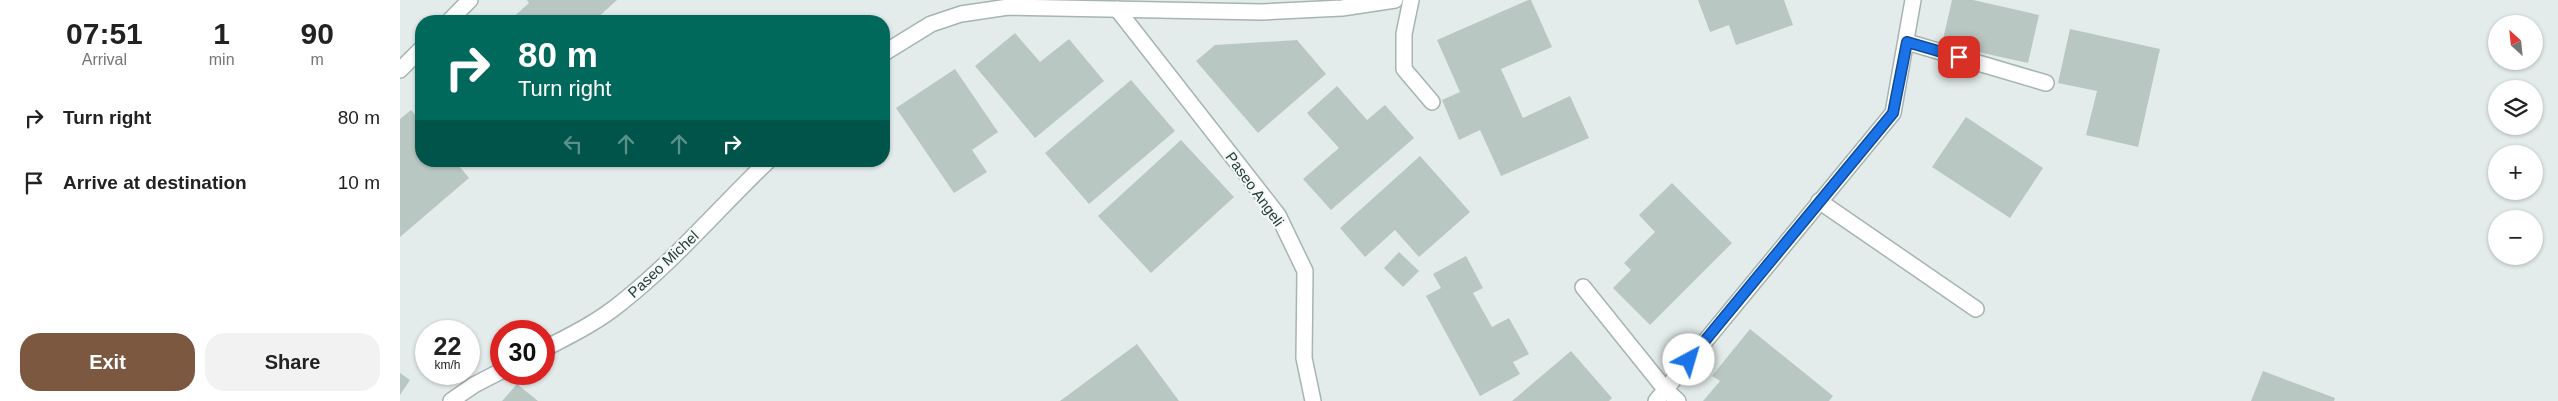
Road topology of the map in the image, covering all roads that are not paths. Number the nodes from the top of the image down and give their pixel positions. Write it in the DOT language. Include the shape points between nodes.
graph roads {
  1 [pos="470,0"];
  2 [pos="1395,0"];
  3 [pos="1411,0"];
  4 [pos="1912,0"];
  5 [pos="1117,9"];
  6 [pos="455,15"];
  7 [pos="1907,42"];
  8 [pos="890,49"];
  9 [pos="415,55"];
  10 [pos="400,70"];
  11 [pos="2046,83"];
  12 [pos="1432,102"];
  13 [pos="762,167"];
  14 [pos="1819,202"];
  15 [pos="1583,287"];
  16 [pos="1976,310"];
  17 [pos="555,343"];
  18 [pos="490,377"];
  19 [pos="1661,395"];
  20 [pos="451,401"];
  21 [pos="1313,401"];
  22 [pos="1678,401"];
  1 -- 6 [label="street"];
  2 -- 5 [label="street" via="1342,8 1262,12"];
  3 -- 12 [label="street" via="1404,34 1404,70"];
  4 -- 7 [label="street"];
  5 -- 8 [label="street" via="1008,7 961,14 931,24"];
  5 -- 21 [label="street, Paseo Angeli" via="1278,215 1305,270 1304,358"];
  7 -- 11 [label="street"];
  7 -- 14 [label="street" via="1893,113"];
  9 -- 10 [label="street"];
  13 -- 17 [label="street, Paseo Michel" via="664,266 622,303"];
  14 -- 16 [label="street"];
  14 -- 19 [label="street"];
  15 -- 19 [label="street"];
  18 -- 20 [label="street"];
  19 -- 22 [label="street"];
}
